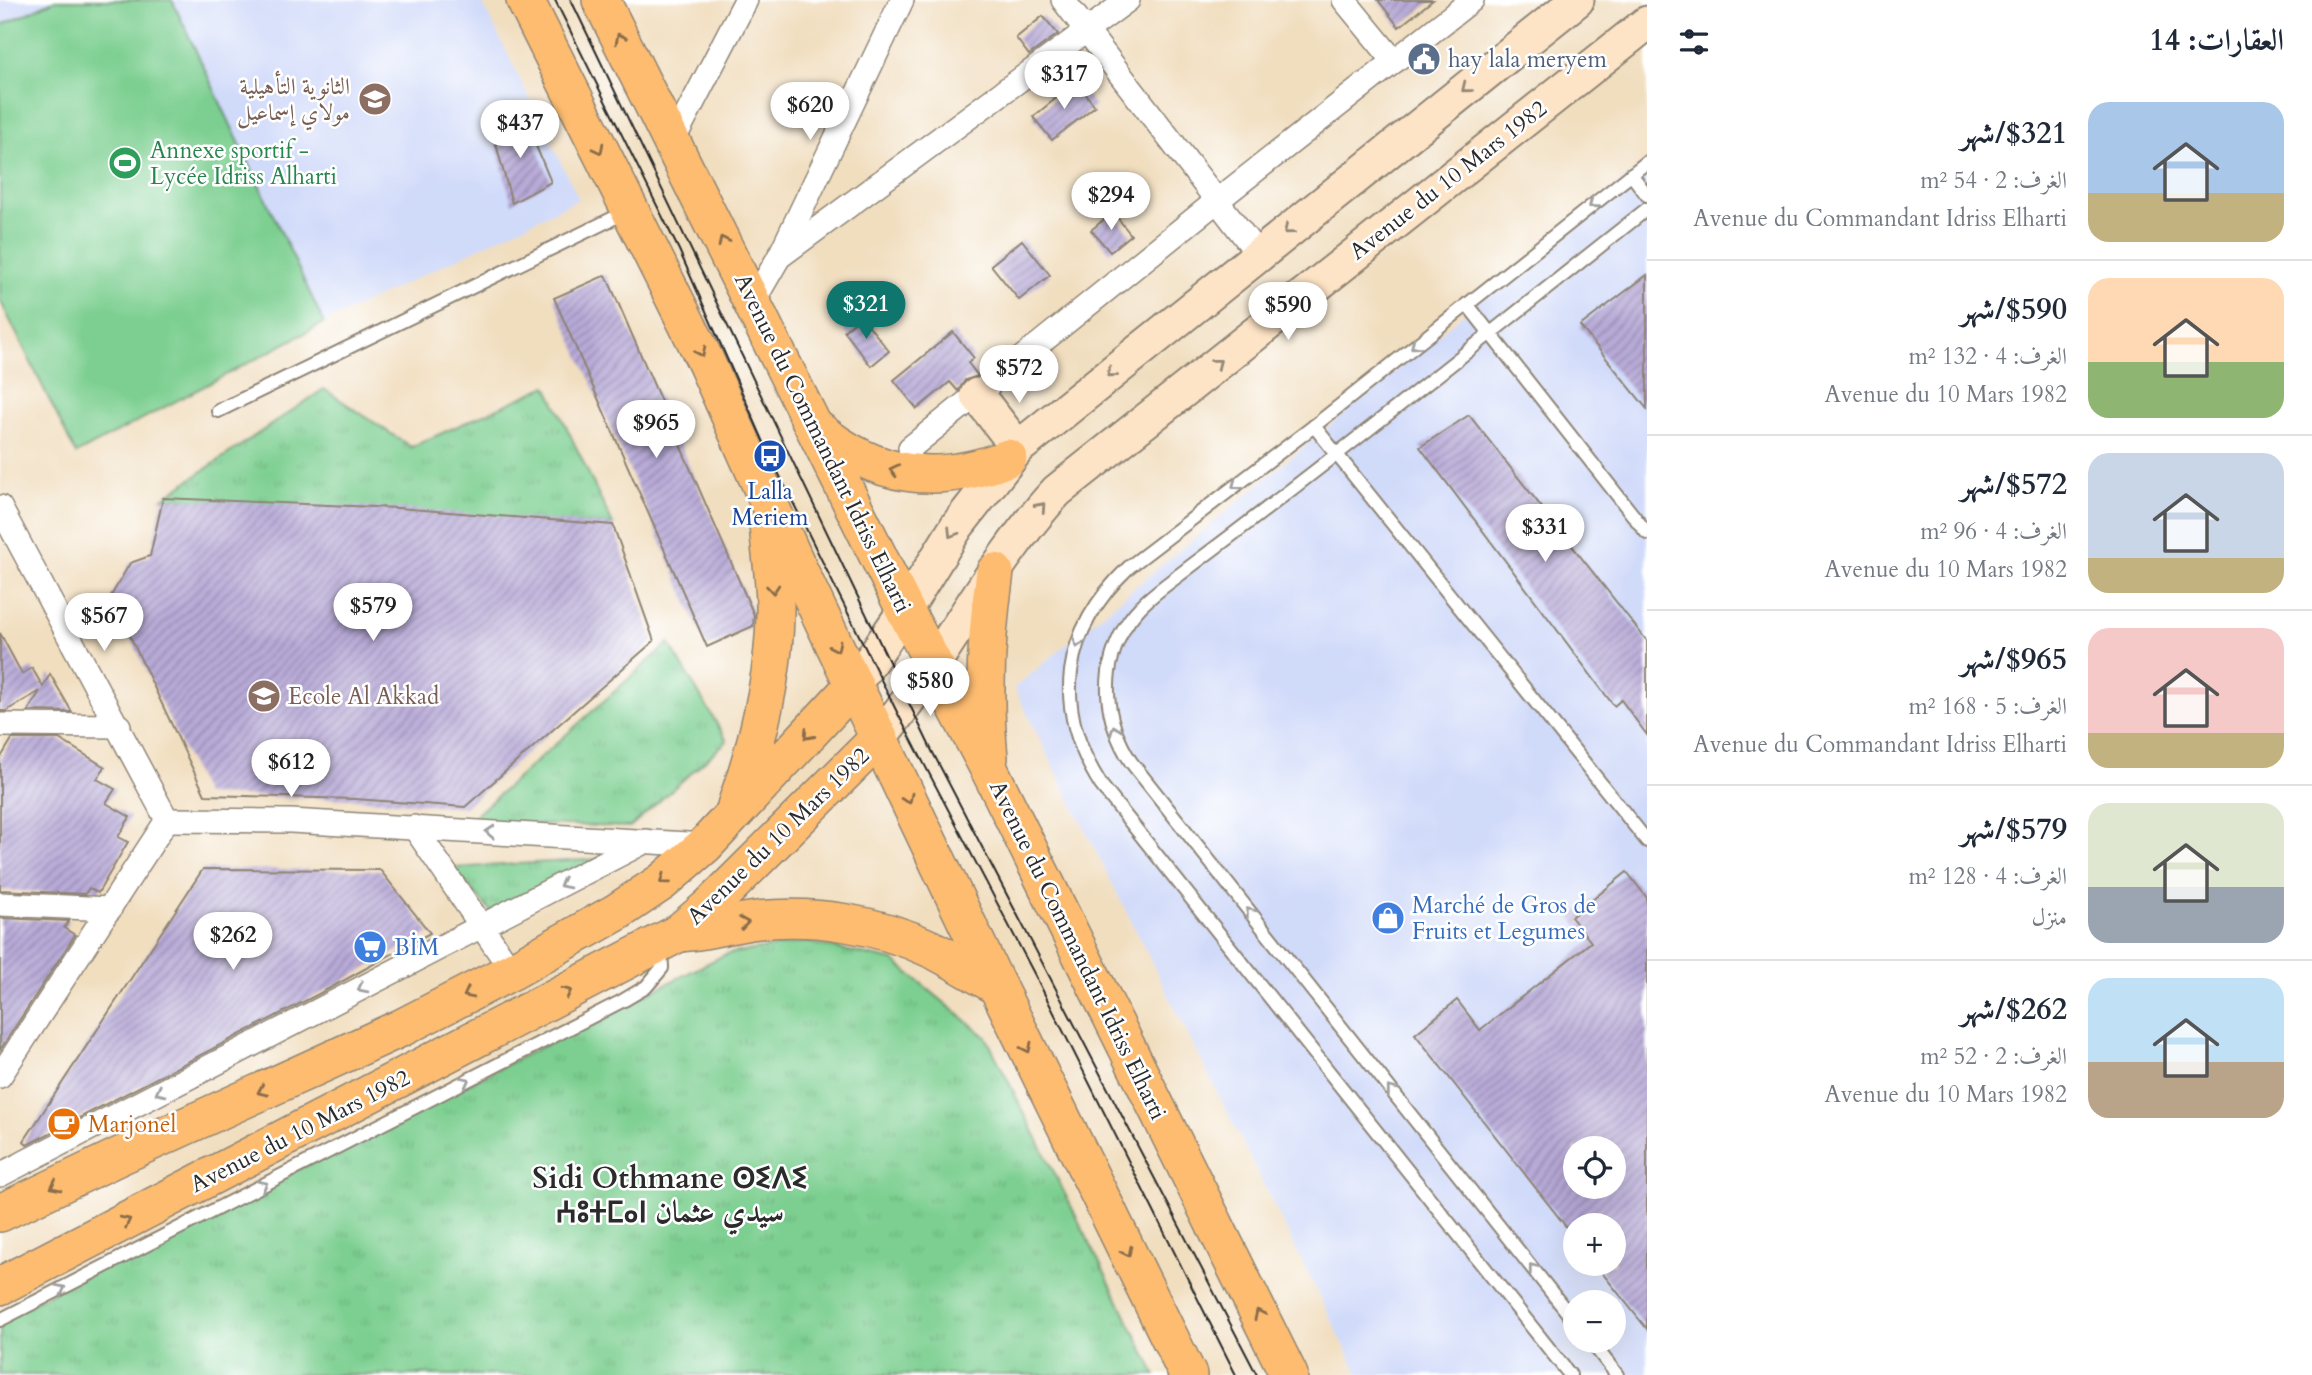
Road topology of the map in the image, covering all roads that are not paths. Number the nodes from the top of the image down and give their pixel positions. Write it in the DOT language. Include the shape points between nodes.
graph roads {
  1 [pos="525,0"];
  2 [pos="601,0"];
  3 [pos="746,0"];
  4 [pos="902,0"];
  5 [pos="1062,0"];
  6 [pos="1129,0"];
  7 [pos="1344,0"];
  8 [pos="1472,0"];
  9 [pos="1577,0"];
  10 [pos="1647,23"];
  11 [pos="1088,32"];
  12 [pos="1394,61"];
  13 [pos="673,141"];
  14 [pos="1647,162"];
  15 [pos="1631,174"];
  16 [pos="1647,195"];
  17 [pos="1218,200"];
  18 [pos="1647,209"];
  19 [pos="630,210"];
  20 [pos="1258,254"];
  21 [pos="779,257"];
  22 [pos="753,302"];
  23 [pos="1467,304"];
  24 [pos="1490,333"];
  25 [pos="977,396"];
  26 [pos="218,411"];
  27 [pos="1314,426"];
  28 [pos="815,428"];
  29 [pos="910,448"];
  30 [pos="1013,453"];
  31 [pos="1336,455"];
  32 [pos="766,497"];
  33 [pos="0,508"];
  34 [pos="1647,533"];
  35 [pos="995,572"];
  36 [pos="905,610"];
  37 [pos="933,664"];
  38 [pos="854,685"];
  39 [pos="0,725"];
  40 [pos="119,726"];
  41 [pos="879,737"];
  42 [pos="991,773"];
  43 [pos="732,817"];
  44 [pos="167,820"];
  45 [pos="414,827"];
  46 [pos="646,841"];
  47 [pos="1647,841"];
  48 [pos="705,845"];
  49 [pos="0,904"];
  50 [pos="110,909"];
  51 [pos="481,926"];
  52 [pos="669,938"];
  53 [pos="512,971"];
  54 [pos="996,986"];
  55 [pos="0,1076"];
  56 [pos="0,1175"];
  57 [pos="0,1213"];
  58 [pos="0,1286"];
  59 [pos="1563,1307"];
  60 [pos="0,1320"];
  61 [pos="1600,1353"];
  62 [pos="1188,1375"];
  63 [pos="1289,1375"];
  64 [pos="1570,1375"];
  65 [pos="1617,1375"];
  1 -- 19 [label="main road, one-way"];
  13 -- 2 [label="main road, Avenue du Commandant Idriss Elharti, one-way"];
  3 -- 13 [label="street"];
  4 -- 21 [label="street"];
  5 -- 11 [label="street"];
  6 -- 11 [label="street"];
  7 -- 12 [label="street"];
  8 -- 12 [label="street"];
  9 -- 20 [label="main road, Avenue du 10 Mars 1982, one-way"];
  35 -- 10 [label="main road, Avenue du 10 Mars 1982, one-way" via="1057,491"];
  11 -- 17 [label="street"];
  11 -- 21 [label="street"];
  12 -- 17 [label="street"];
  22 -- 13 [label="main road, Avenue du Commandant Idriss Elharti, one-way"];
  14 -- 15 [label="lane"];
  15 -- 16 [label="lane"];
  15 -- 23 [label="lane, one-way"];
  17 -- 20 [label="street"];
  17 -- 25 [label="street"];
  18 -- 24 [label="lane"];
  19 -- 26 [label="lane"];
  19 -- 32 [label="main road, one-way"];
  20 -- 30 [label="main road, Avenue du 10 Mars 1982, one-way"];
  21 -- 22 [label="street"];
  22 -- 28 [label="main road, Avenue du Commandant Idriss Elharti"];
  23 -- 24 [label="lane"];
  23 -- 27 [label="lane, one-way"];
  24 -- 31 [label="lane"];
  24 -- 34 [label="lane"];
  25 -- 29 [label="street"];
  25 -- 30 [label="main road"];
  27 -- 31 [label="lane"];
  27 -- 64 [label="lane, one-way" via="1111,584 1095,604 1075,651 1070,688 1073,722 1101,785"];
  30 -- 28 [label="main road, one-way" via="984,468 958,473 907,473 857,457"];
  28 -- 36 [label="main road, Avenue du Commandant Idriss Elharti"];
  30 -- 36 [label="main road, Avenue du 10 Mars 1982, one-way" via="957,526"];
  31 -- 47 [label="lane"];
  59 -- 31 [label="lane, one-way" via="1131,762 1109,715 1111,660 1138,609"];
  32 -- 38 [label="main road, one-way"];
  32 -- 43 [label="main road, one-way" via="775,614 773,651 759,732"];
  33 -- 40 [label="street"];
  35 -- 37 [label="main road, Avenue du 10 Mars 1982"];
  35 -- 42 [label="main road" via="985,693"];
  36 -- 37 [label="main road, Avenue du Commandant Idriss Elharti"];
  36 -- 38 [label="main road, Avenue du 10 Mars 1982"];
  37 -- 41 [label="main road, Avenue du 10 Mars 1982"];
  37 -- 42 [label="main road, Avenue du Commandant Idriss Elharti"];
  38 -- 41 [label="main road"];
  38 -- 43 [label="main road, Avenue du 10 Mars 1982, one-way"];
  39 -- 40 [label="street"];
  40 -- 44 [label="street"];
  41 -- 52 [label="main road, Avenue du 10 Mars 1982" via="709,907"];
  41 -- 54 [label="main road, one-way"];
  63 -- 42 [label="main road, Avenue du Commandant Idriss Elharti, one-way"];
  43 -- 48 [label="main road, Avenue du 10 Mars 1982"];
  44 -- 45 [label="street"];
  44 -- 50 [label="street"];
  46 -- 45 [label="street, one-way"];
  45 -- 51 [label="street"];
  46 -- 48 [label="street"];
  46 -- 51 [label="street, one-way"];
  48 -- 53 [label="main road, Avenue du 10 Mars 1982, one-way" via="617,912"];
  49 -- 50 [label="street"];
  50 -- 55 [label="street"];
  51 -- 53 [label="street"];
  51 -- 56 [label="street, one-way"];
  52 -- 54 [label="main road, one-way" via="757,920 845,923 902,937"];
  58 -- 52 [label="main road, Avenue du 10 Mars 1982, one-way"];
  60 -- 52 [label="lane, one-way" via="624,1000 646,987 662,968"];
  53 -- 57 [label="main road, Avenue du 10 Mars 1982, one-way" via="401,1028"];
  54 -- 62 [label="main road, one-way"];
  61 -- 65 [label="lane"];
}
